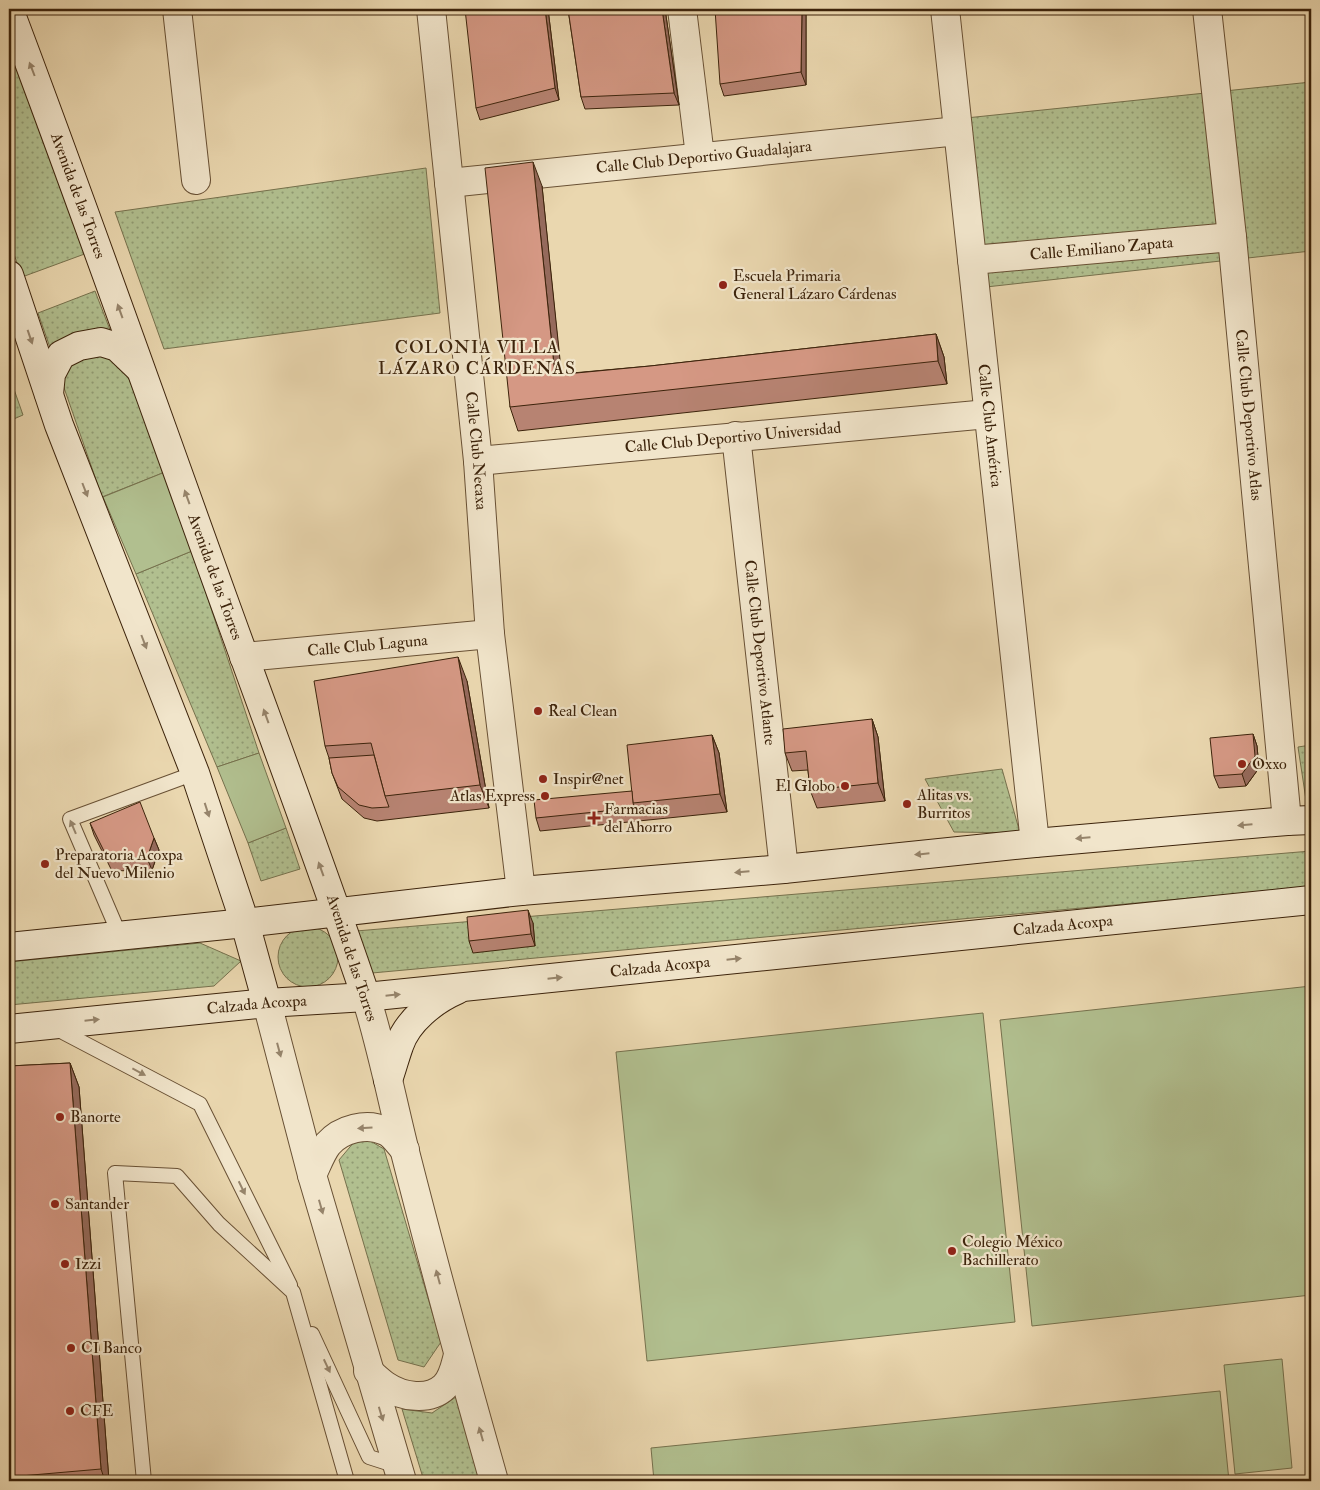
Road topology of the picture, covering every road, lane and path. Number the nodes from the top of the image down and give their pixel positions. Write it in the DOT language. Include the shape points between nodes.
graph roads {
  1 [pos="9,9"];
  2 [pos="176,9"];
  3 [pos="431,9"];
  4 [pos="682,9"];
  5 [pos="945,9"];
  6 [pos="1207,9"];
  7 [pos="958,131"];
  8 [pos="700,156"];
  9 [pos="196,180"];
  10 [pos="449,183"];
  11 [pos="1232,237"];
  12 [pos="972,260"];
  13 [pos="9,275"];
  14 [pos="141,370"];
  15 [pos="49,394"];
  16 [pos="988,414"];
  17 [pos="736,436"];
  18 [pos="478,461"];
  19 [pos="490,634"];
  20 [pos="244,657"];
  21 [pos="195,773"];
  22 [pos="1299,821"];
  23 [pos="1035,842"];
  24 [pos="784,869"];
  25 [pos="521,891"];
  26 [pos="1311,900"];
  27 [pos="338,913"];
  28 [pos="245,923"];
  29 [pos="120,936"];
  30 [pos="9,947"];
  31 [pos="464,987"];
  32 [pos="366,998"];
  33 [pos="267,1003"];
  34 [pos="50,1025"];
  35 [pos="9,1029"];
  36 [pos="388,1080"];
  37 [pos="405,1150"];
  38 [pos="312,1175"];
  39 [pos="293,1292"];
  40 [pos="458,1355"];
  41 [pos="368,1371"];
  42 [pos="399,1474"];
  43 [pos="144,1481"];
  44 [pos="347,1481"];
  45 [pos="494,1481"];
  14 -- 1 [label="street, Avenida de las Torres, one-way"];
  2 -- 9 [label="street"];
  3 -- 10 [label="street, Calle Club Necaxa"];
  4 -- 8 [label="street"];
  5 -- 7 [label="street, Calle Club América"];
  6 -- 11 [label="street, Calle Club Deportivo Atlas"];
  7 -- 8 [label="street, Calle Club Deportivo Guadalajara"];
  7 -- 12 [label="street, Calle Club América"];
  8 -- 10 [label="street, Calle Club Deportivo Guadalajara"];
  10 -- 18 [label="street, Calle Club Necaxa"];
  11 -- 12 [label="street, Calle Emiliano Zapata"];
  11 -- 22 [label="street, Calle Club Deportivo Atlas"];
  12 -- 16 [label="street, Calle Club América"];
  13 -- 15 [label="street, one-way"];
  14 -- 15 [label="street" via="117,347 101,342 79,346 62,356 51,374"];
  20 -- 14 [label="street, Avenida de las Torres, one-way"];
  15 -- 21 [label="street, one-way"];
  16 -- 17 [label="street, Calle Club Deportivo Universidad"];
  16 -- 23 [label="street, Calle Club América"];
  17 -- 18 [label="street, Calle Club Deportivo Universidad"];
  17 -- 24 [label="street, Calle Club Deportivo Atlante"];
  18 -- 19 [label="street, Calle Club Necaxa"];
  19 -- 20 [label="street, Calle Club Laguna"];
  19 -- 25 [label="street, Calle Club Necaxa"];
  27 -- 20 [label="street, Avenida de las Torres, one-way"];
  21 -- 28 [label="street, one-way"];
  29 -- 21 [label="lane, one-way" via="70,819"];
  22 -- 23 [label="street, one-way"];
  23 -- 24 [label="street, one-way"];
  24 -- 25 [label="street, one-way"];
  25 -- 27 [label="street"];
  31 -- 26 [label="street, Calzada Acoxpa, one-way"];
  27 -- 28 [label="street"];
  27 -- 32 [label="street, Avenida de las Torres"];
  28 -- 29 [label="street"];
  28 -- 33 [label="street"];
  29 -- 30 [label="street"];
  32 -- 31 [label="street, Calzada Acoxpa, one-way"];
  31 -- 36 [label="street" via="433,1004 409,1028 399,1044"];
  32 -- 33 [label="street, Calzada Acoxpa"];
  32 -- 36 [label="street, Avenida de las Torres"];
  34 -- 33 [label="street, Calzada Acoxpa, one-way"];
  33 -- 38 [label="street, one-way"];
  34 -- 35 [label="street, Calzada Acoxpa"];
  34 -- 39 [label="lane, one-way" via="200,1104"];
  36 -- 37 [label="street, Avenida de las Torres"];
  37 -- 38 [label="street, one-way" via="386,1131 374,1127 351,1130 328,1144"];
  40 -- 37 [label="street, Avenida de las Torres, one-way"];
  38 -- 41 [label="street, one-way"];
  39 -- 42 [label="lane, one-way" via="369,1457"];
  39 -- 43 [label="lane" via="219,1224 177,1176 115,1173"];
  39 -- 44 [label="lane"];
  40 -- 41 [label="street" via="451,1379 437,1392 425,1395 398,1393"];
  45 -- 40 [label="street, Avenida de las Torres, one-way"];
  41 -- 42 [label="street, one-way"];
}
